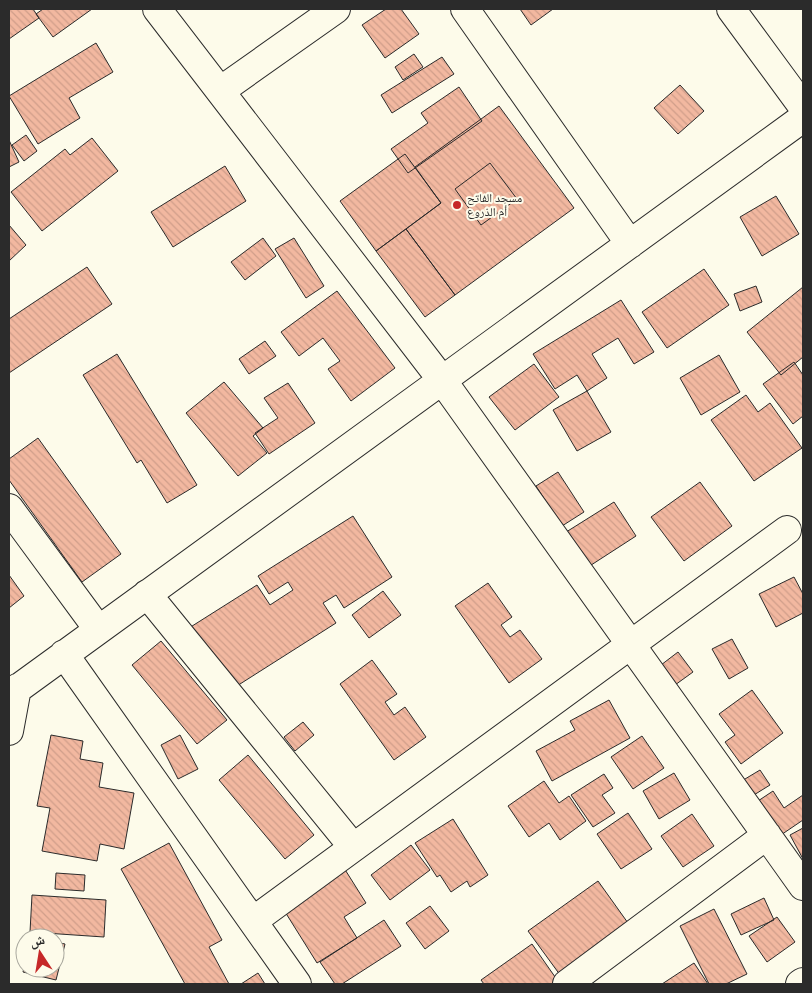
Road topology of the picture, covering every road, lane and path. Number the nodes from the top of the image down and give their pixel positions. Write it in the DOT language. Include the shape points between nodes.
graph roads {
  1 [pos="157,9"];
  2 [pos="336,9"];
  3 [pos="465,9"];
  4 [pos="731,9"];
  5 [pos="220,91"];
  6 [pos="803,107"];
  7 [pos="803,118"];
  8 [pos="630,244"];
  9 [pos="442,380"];
  10 [pos="9,508"];
  11 [pos="787,530"];
  12 [pos="147,594"];
  13 [pos="98,629"];
  14 [pos="631,644"];
  15 [pos="64,654"];
  16 [pos="13,691"];
  17 [pos="9,732"];
  18 [pos="767,835"];
  19 [pos="353,847"];
  20 [pos="803,886"];
  21 [pos="253,921"];
  22 [pos="803,982"];
  23 [pos="297,984"];
  24 [pos="567,984"];
  25 [pos="800,984"];
  1 -- 5 [label="street"];
  2 -- 5 [label="street"];
  3 -- 8 [label="street"];
  4 -- 6 [label="street"];
  5 -- 9 [label="street"];
  7 -- 8 [label="street"];
  8 -- 9 [label="street"];
  9 -- 12 [label="street"];
  9 -- 14 [label="street"];
  10 -- 13 [label="street"];
  11 -- 14 [label="street"];
  12 -- 13 [label="street"];
  12 -- 19 [label="street"];
  13 -- 15 [label="street"];
  14 -- 18 [label="street"];
  14 -- 19 [label="street"];
  15 -- 16 [label="street"];
  15 -- 21 [label="street"];
  16 -- 17 [label="street"];
  18 -- 20 [label="street"];
  18 -- 24 [label="street"];
  19 -- 21 [label="street"];
  21 -- 23 [label="street"];
  22 -- 25 [label="street"];
}
